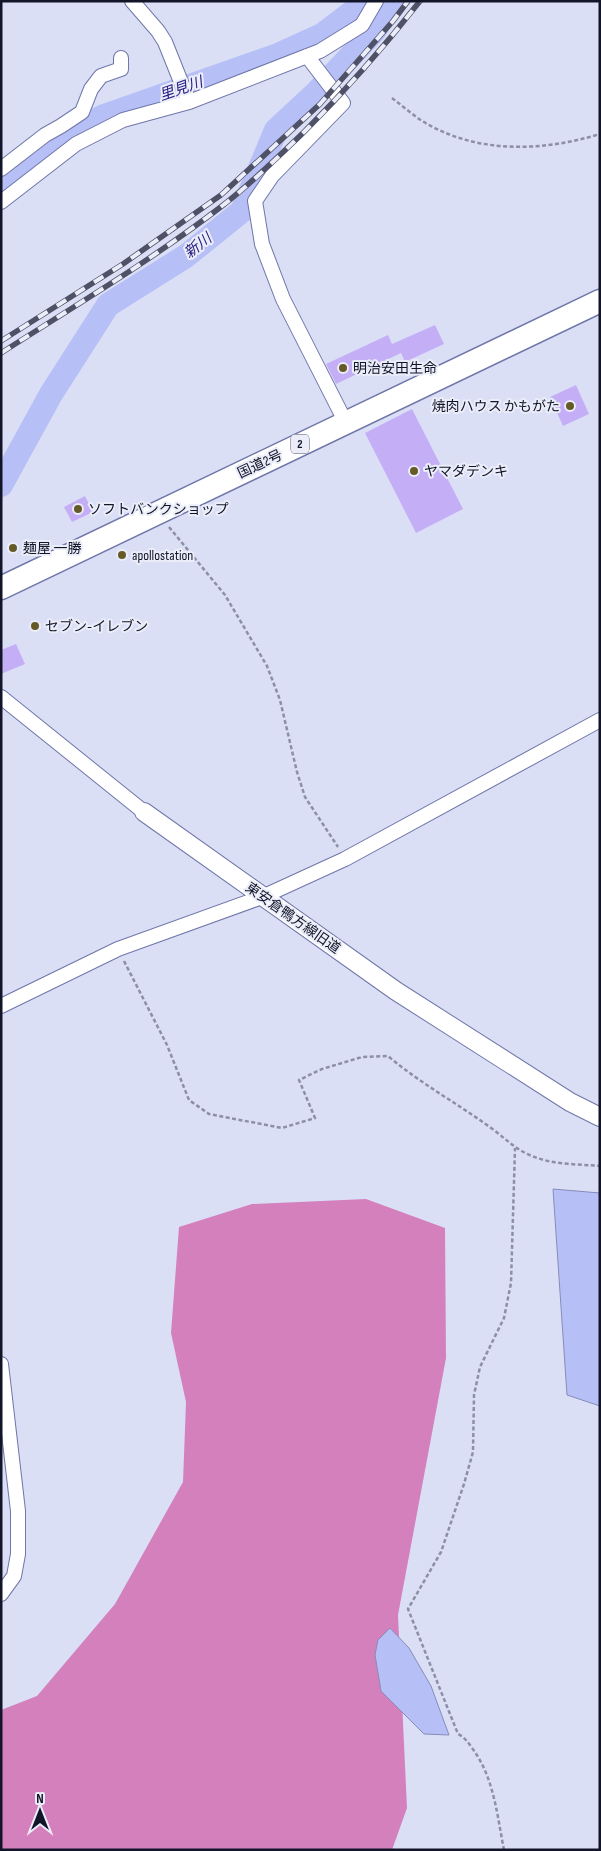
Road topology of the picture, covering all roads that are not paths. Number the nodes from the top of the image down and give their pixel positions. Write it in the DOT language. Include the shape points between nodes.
graph roads {
  1 [pos="132,1"];
  2 [pos="374,5"];
  3 [pos="308,56"];
  4 [pos="121,58"];
  5 [pos="187,100"];
  6 [pos="1,169"];
  7 [pos="1,202"];
  8 [pos="600,301"];
  9 [pos="346,423"];
  10 [pos="1,588"];
  11 [pos="1,697"];
  12 [pos="600,720"];
  13 [pos="144,812"];
  14 [pos="262,897"];
  15 [pos="1,1006"];
  16 [pos="600,1117"];
  17 [pos="1,1364"];
  18 [pos="1,1594"];
  1 -- 5 [label="street" via="166,42"];
  2 -- 3 [label="street" via="362,25"];
  3 -- 5 [label="street"];
  3 -- 9 [label="street" via="343,103 272,176 255,201 262,244 283,299"];
  4 -- 6 [label="street" via="122,69 101,76 91,89 82,112"];
  5 -- 7 [label="street" via="123,120 76,144"];
  8 -- 9 [label="highway, 国道2号 / 2"];
  9 -- 10 [label="highway, 国道2号 / 2"];
  11 -- 13 [label="street, 東安倉鴨方線旧道"];
  12 -- 14 [label="street" via="345,859"];
  13 -- 14 [label="street, 東安倉鴨方線旧道"];
  14 -- 15 [label="street" via="118,949"];
  14 -- 16 [label="street, 東安倉鴨方線旧道" via="396,991 570,1102"];
  17 -- 18 [label="street" via="18,1512 18,1554 14,1576"];
}
